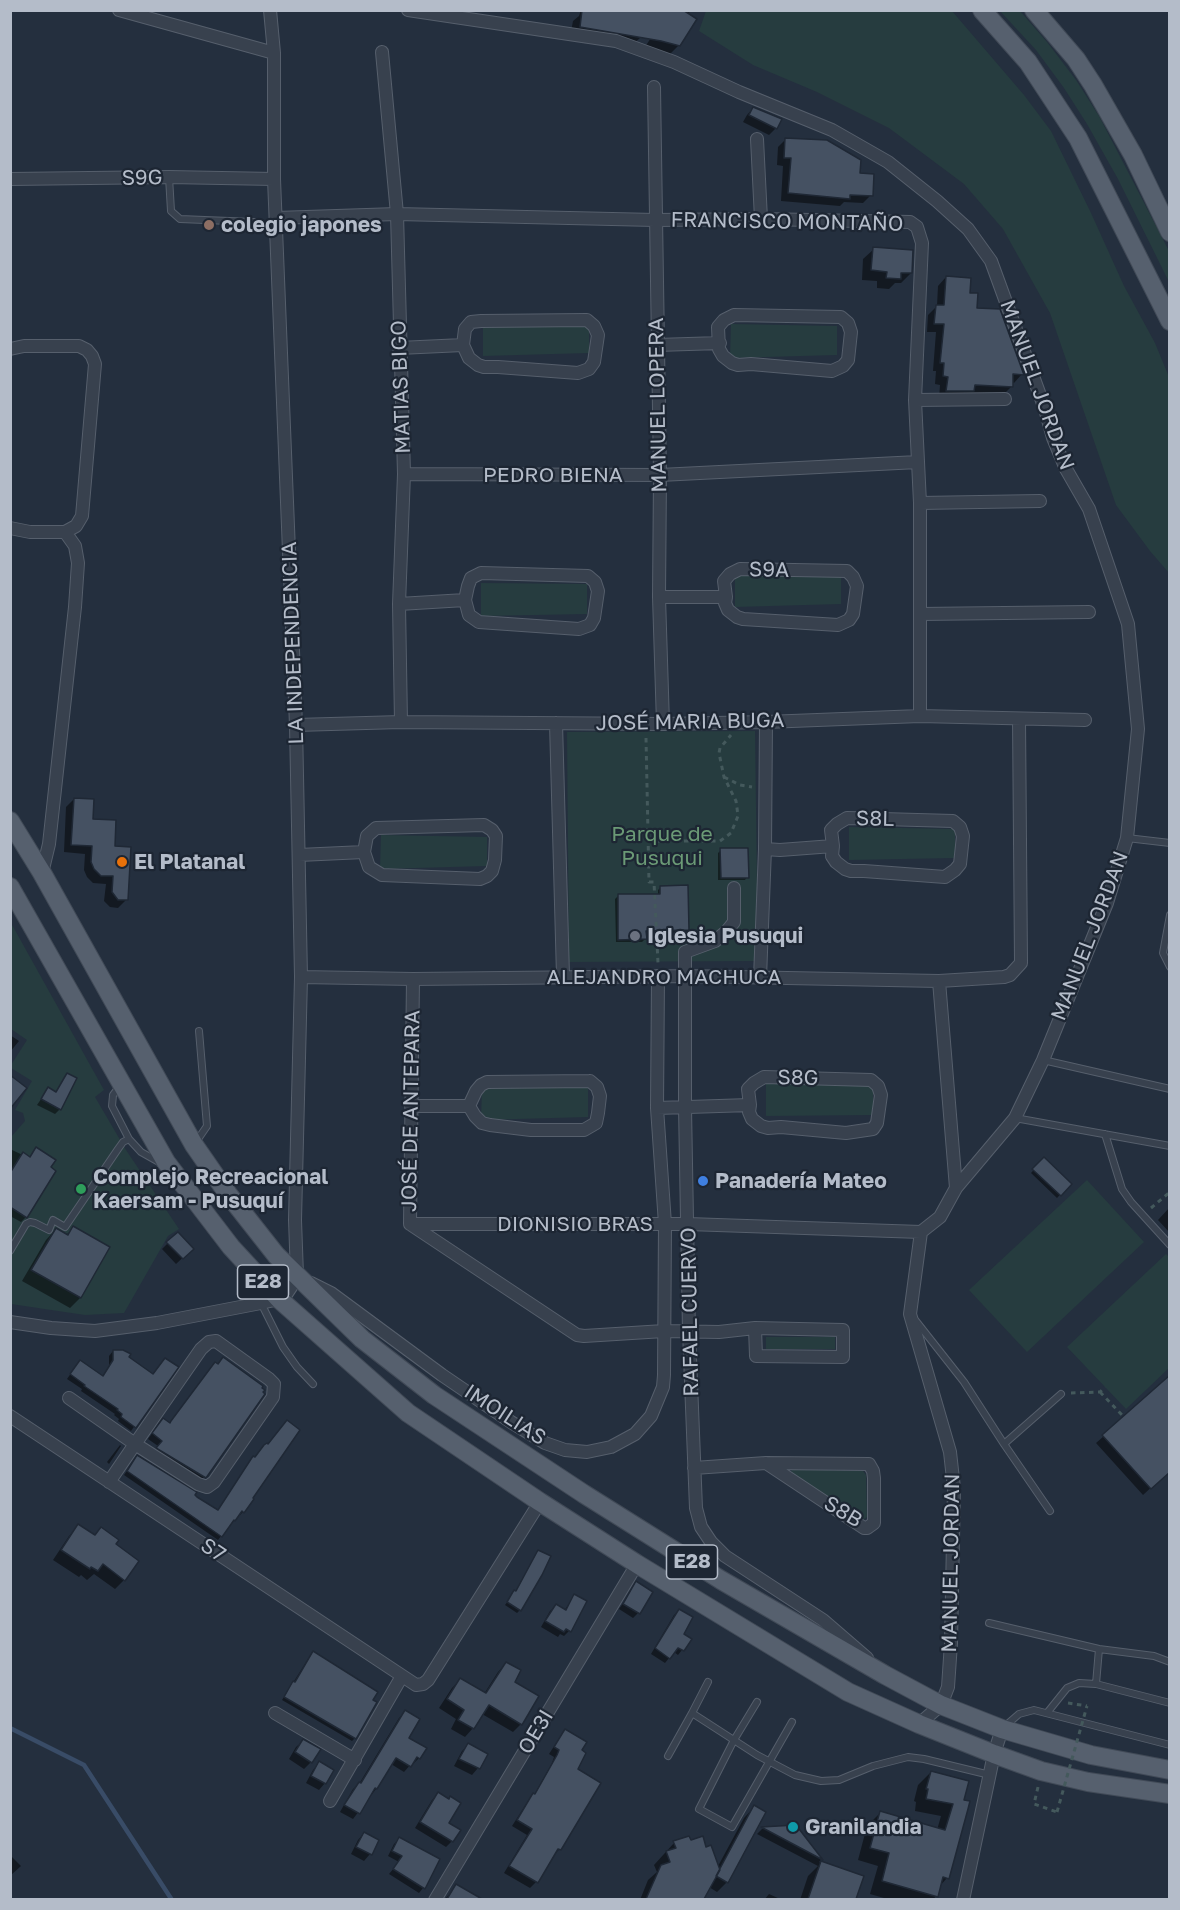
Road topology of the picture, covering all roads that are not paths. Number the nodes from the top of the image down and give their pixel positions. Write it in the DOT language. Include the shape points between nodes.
graph roads {
  1 [pos="119,10"];
  2 [pos="270,10"];
  3 [pos="408,10"];
  4 [pos="982,10"];
  5 [pos="1034,10"];
  6 [pos="469,15"];
  7 [pos="382,52"];
  8 [pos="274,53"];
  9 [pos="654,87"];
  10 [pos="757,139"];
  11 [pos="169,177"];
  12 [pos="10,179"];
  13 [pos="274,179"];
  14 [pos="397,214"];
  15 [pos="276,218"];
  16 [pos="761,219"];
  17 [pos="655,220"];
  18 [pos="254,222"];
  19 [pos="1170,232"];
  20 [pos="1170,321"];
  21 [pos="720,343"];
  22 [pos="463,345"];
  23 [pos="657,345"];
  24 [pos="399,348"];
  25 [pos="10,349"];
  26 [pos="1005,399"];
  27 [pos="915,400"];
  28 [pos="918,462"];
  29 [pos="404,474"];
  30 [pos="660,476"];
  31 [pos="1040,501"];
  32 [pos="920,503"];
  33 [pos="10,528"];
  34 [pos="65,532"];
  35 [pos="659,597"];
  36 [pos="726,597"];
  37 [pos="465,600"];
  38 [pos="399,604"];
  39 [pos="1089,612"];
  40 [pos="920,614"];
  41 [pos="920,716"];
  42 [pos="1019,719"];
  43 [pos="1085,720"];
  44 [pos="401,722"];
  45 [pos="766,722"];
  46 [pos="556,723"];
  47 [pos="663,724"];
  48 [pos="296,725"];
  49 [pos="10,821"];
  50 [pos="1127,838"];
  51 [pos="1170,843"];
  52 [pos="833,846"];
  53 [pos="765,849"];
  54 [pos="364,852"];
  55 [pos="298,855"];
  56 [pos="42,873"];
  57 [pos="10,887"];
  58 [pos="734,888"];
  59 [pos="1170,915"];
  60 [pos="1170,967"];
  61 [pos="563,976"];
  62 [pos="658,976"];
  63 [pos="686,976"];
  64 [pos="301,977"];
  65 [pos="413,978"];
  66 [pos="760,978"];
  67 [pos="939,981"];
  68 [pos="199,1031"];
  69 [pos="1043,1060"];
  70 [pos="122,1084"];
  71 [pos="1170,1089"];
  72 [pos="750,1105"];
  73 [pos="411,1106"];
  74 [pos="469,1106"];
  75 [pos="685,1107"];
  76 [pos="657,1108"];
  77 [pos="1015,1118"];
  78 [pos="1105,1134"];
  79 [pos="129,1138"];
  80 [pos="194,1145"];
  81 [pos="1170,1146"];
  82 [pos="166,1162"];
  83 [pos="956,1188"];
  84 [pos="410,1224"];
  85 [pos="665,1224"];
  86 [pos="688,1224"];
  87 [pos="921,1233"];
  88 [pos="1170,1245"];
  89 [pos="10,1251"];
  90 [pos="297,1275"];
  91 [pos="270,1301"];
  92 [pos="910,1314"];
  93 [pos="10,1322"];
  94 [pos="755,1328"];
  95 [pos="664,1331"];
  96 [pos="689,1332"];
  97 [pos="313,1384"];
  98 [pos="1061,1394"];
  99 [pos="69,1398"];
  100 [pos="10,1416"];
  101 [pos="135,1444"];
  102 [pos="1004,1444"];
  103 [pos="766,1463"];
  104 [pos="694,1468"];
  105 [pos="109,1482"];
  106 [pos="540,1502"];
  107 [pos="1050,1511"];
  108 [pos="637,1564"];
  109 [pos="988,1623"];
  110 [pos="1100,1649"];
  111 [pos="1170,1662"];
  112 [pos="885,1675"];
  113 [pos="402,1676"];
  114 [pos="708,1682"];
  115 [pos="1096,1684"];
  116 [pos="757,1702"];
  117 [pos="1170,1703"];
  118 [pos="941,1705"];
  119 [pos="276,1713"];
  120 [pos="692,1713"];
  121 [pos="1047,1713"];
  122 [pos="792,1722"];
  123 [pos="919,1724"];
  124 [pos="1002,1729"];
  125 [pos="734,1740"];
  126 [pos="1170,1745"];
  127 [pos="994,1754"];
  128 [pos="668,1756"];
  129 [pos="355,1760"];
  130 [pos="768,1761"];
  131 [pos="1170,1770"];
  132 [pos="991,1775"];
  133 [pos="1170,1794"];
  134 [pos="330,1801"];
  135 [pos="435,1899"];
  136 [pos="963,1899"];
  1 -- 8 [label="street"];
  2 -- 8 [label="street, LA INDEPENDENCIA"];
  3 -- 6 [label="street"];
  4 -- 20 [label="main road" via="1028,62 1078,138"];
  5 -- 19 [label="main road" via="1093,85"];
  6 -- 50 [label="street, MANUEL JORDAN" via="616,41 674,62 832,130 888,162 968,229 991,261 1053,438 1089,509 1128,624 1138,729"];
  7 -- 14 [label="street, MATIAS BIGO"];
  8 -- 13 [label="street, LA INDEPENDENCIA"];
  9 -- 17 [label="street, MANUEL LOPERA"];
  10 -- 16 [label="street"];
  11 -- 12 [label="street, S9G"];
  11 -- 13 [label="street, S9G"];
  11 -- 18 [label="lane" via="171,211 180,219"];
  13 -- 15 [label="street, LA INDEPENDENCIA"];
  14 -- 15 [label="street, FRANCISCO MONTAÑO"];
  14 -- 17 [label="street, FRANCISCO MONTAÑO"];
  14 -- 24 [label="street, MATIAS BIGO"];
  15 -- 48 [label="street, LA INDEPENDENCIA"];
  16 -- 17 [label="street, FRANCISCO MONTAÑO"];
  16 -- 27 [label="street, FRANCISCO MONTAÑO" via="902,221 916,227 922,243"];
  17 -- 23 [label="street, MANUEL LOPERA"];
  21 -- 21 [label="street" via="723,356 738,365 832,371 848,360 851,332 841,317 734,315 718,327"];
  21 -- 23 [label="street"];
  22 -- 22 [label="street" via="469,358 484,367 578,373 594,362 597,335 587,320 481,321 471,322 465,329"];
  22 -- 24 [label="street"];
  23 -- 30 [label="street, MANUEL LOPERA"];
  24 -- 29 [label="street, MATIAS BIGO"];
  25 -- 34 [label="street" via="79,346 87,350 95,364 82,516 76,526"];
  26 -- 27 [label="street"];
  27 -- 28 [label="street, FRANCISCO MONTAÑO"];
  28 -- 30 [label="street, PEDRO BIENA"];
  28 -- 32 [label="street, FRANCISCO MONTAÑO"];
  29 -- 30 [label="street, PEDRO BIENA"];
  29 -- 38 [label="street, MATIAS BIGO"];
  30 -- 35 [label="street, MANUEL LOPERA"];
  31 -- 32 [label="street"];
  32 -- 40 [label="street, FRANCISCO MONTAÑO"];
  33 -- 34 [label="street"];
  34 -- 56 [label="street" via="77,555 76,596 49,844"];
  35 -- 36 [label="street, S9A"];
  35 -- 47 [label="street, MANUEL LOPERA"];
  36 -- 36 [label="street, S9A" via="728,610 743,619 838,625 853,614 857,586 846,571 740,569 724,581"];
  37 -- 37 [label="street" via="470,615 478,622 579,629 590,625 594,618 598,591 588,576 481,573 471,578"];
  37 -- 38 [label="street"];
  38 -- 44 [label="street, MATIAS BIGO"];
  39 -- 40 [label="street"];
  40 -- 41 [label="street, FRANCISCO MONTAÑO"];
  41 -- 42 [label="street, JOSÉ MARIA BUGA"];
  41 -- 45 [label="street, JOSÉ MARIA BUGA"];
  42 -- 43 [label="street, JOSÉ MARIA BUGA"];
  42 -- 67 [label="street, ALEJANDRO MACHUCA" via="1021,963 1004,977"];
  44 -- 46 [label="street, JOSÉ MARIA BUGA"];
  44 -- 48 [label="street, JOSÉ MARIA BUGA"];
  45 -- 47 [label="street, JOSÉ MARIA BUGA"];
  45 -- 53 [label="street"];
  46 -- 47 [label="street, JOSÉ MARIA BUGA"];
  46 -- 61 [label="street"];
  48 -- 55 [label="street, LA INDEPENDENCIA"];
  49 -- 56 [label="main road, E28"];
  50 -- 51 [label="lane"];
  50 -- 69 [label="street, MANUEL JORDAN" via="1107,903"];
  52 -- 52 [label="street, S8L" via="836,862 851,871 945,877 960,864 963,836 954,821 847,818 831,830"];
  52 -- 53 [label="street, S8L"];
  53 -- 66 [label="street"];
  54 -- 54 [label="street" via="369,867 382,875 480,879 492,871 496,836 484,825 376,828 367,836"];
  54 -- 55 [label="street"];
  55 -- 64 [label="street, LA INDEPENDENCIA"];
  56 -- 80 [label="main road, E28"];
  57 -- 70 [label="main road, E28"];
  58 -- 63 [label="street, RAFAEL CUERVO" via="734,922 715,941 685,952"];
  59 -- 60 [label="lane" via="1163,953"];
  61 -- 62 [label="street, ALEJANDRO MACHUCA"];
  61 -- 65 [label="street, ALEJANDRO MACHUCA"];
  62 -- 63 [label="street, ALEJANDRO MACHUCA"];
  62 -- 76 [label="street, IMOILIAS"];
  63 -- 66 [label="street, ALEJANDRO MACHUCA"];
  63 -- 75 [label="street, RAFAEL CUERVO"];
  64 -- 65 [label="street, ALEJANDRO MACHUCA"];
  64 -- 90 [label="street, LA INDEPENDENCIA"];
  65 -- 73 [label="street, JOSÉ DE ANTEPARA"];
  66 -- 67 [label="street, ALEJANDRO MACHUCA"];
  67 -- 83 [label="street"];
  68 -- 80 [label="lane" via="207,1126"];
  69 -- 71 [label="lane"];
  69 -- 77 [label="street, MANUEL JORDAN"];
  70 -- 79 [label="lane" via="111,1102"];
  70 -- 82 [label="main road, E28"];
  72 -- 72 [label="street, S8G" via="752,1119 761,1126 846,1133 873,1129 881,1095 871,1080 764,1077 748,1089"];
  72 -- 75 [label="street, S8G"];
  73 -- 74 [label="street"];
  73 -- 84 [label="street, JOSÉ DE ANTEPARA"];
  74 -- 74 [label="street" via="482,1123 490,1125 575,1130 596,1123 600,1096 590,1081 487,1082 476,1091"];
  75 -- 76 [label="street, S8G"];
  75 -- 86 [label="street, RAFAEL CUERVO"];
  76 -- 85 [label="street, IMOILIAS"];
  77 -- 78 [label="lane"];
  77 -- 83 [label="street, MANUEL JORDAN"];
  78 -- 81 [label="lane"];
  78 -- 88 [label="lane" via="1122,1189"];
  79 -- 82 [label="lane" via="149,1158"];
  79 -- 89 [label="lane" via="117,1149 65,1227 53,1220 49,1230 30,1222"];
  80 -- 90 [label="main road, E28" via="249,1221"];
  82 -- 91 [label="main road, E28"];
  83 -- 87 [label="street, MANUEL JORDAN" via="940,1217"];
  84 -- 85 [label="street, DIONISIO BRAS"];
  84 -- 95 [label="street, JOSÉ DE ANTEPARA" via="577,1335"];
  85 -- 86 [label="street, DIONISIO BRAS"];
  85 -- 95 [label="street, IMOILIAS"];
  86 -- 87 [label="street, DIONISIO BRAS"];
  86 -- 96 [label="street, RAFAEL CUERVO"];
  87 -- 92 [label="street, MANUEL JORDAN"];
  90 -- 91 [label="street" via="287,1293"];
  90 -- 95 [label="street, IMOILIAS" via="331,1293 511,1422 565,1450 587,1452 611,1447 634,1434 651,1416 663,1387"];
  90 -- 112 [label="main road, E28" via="362,1339 434,1395 721,1580"];
  91 -- 93 [label="street" via="95,1331"];
  91 -- 97 [label="lane" via="283,1347"];
  91 -- 106 [label="main road, E28" via="408,1413"];
  92 -- 102 [label="lane" via="964,1382"];
  92 -- 118 [label="street, MANUEL JORDAN" via="950,1452 954,1488 951,1643 948,1687"];
  94 -- 94 [label="street, JOSÉ DE ANTEPARA" via="843,1330 843,1357 756,1356"];
  94 -- 96 [label="street, JOSÉ DE ANTEPARA"];
  95 -- 96 [label="street, JOSÉ DE ANTEPARA"];
  96 -- 104 [label="street, RAFAEL CUERVO"];
  98 -- 102 [label="lane"];
  99 -- 101 [label="street"];
  100 -- 105 [label="street, S7"];
  101 -- 101 [label="street" via="209,1342 216,1341 274,1384 273,1397 207,1487"];
  101 -- 105 [label="street"];
  102 -- 107 [label="lane"];
  103 -- 103 [label="street, S8B" via="864,1528 874,1523 874,1478 869,1464"];
  103 -- 104 [label="street, S8B"];
  104 -- 112 [label="street, RAFAEL CUERVO" via="696,1508 701,1527 711,1542 725,1556 823,1620"];
  105 -- 113 [label="street, S7"];
  106 -- 108 [label="main road, E28"];
  106 -- 113 [label="street, S7" via="428,1680 416,1685"];
  108 -- 123 [label="main road, E28" via="848,1692"];
  108 -- 135 [label="street, OE3I"];
  109 -- 110 [label="lane"];
  110 -- 111 [label="lane"];
  110 -- 115 [label="lane"];
  112 -- 118 [label="main road, E28"];
  113 -- 129 [label="street"];
  114 -- 120 [label="lane"];
  115 -- 117 [label="lane"];
  115 -- 121 [label="lane" via="1079,1683 1067,1688"];
  116 -- 125 [label="lane"];
  118 -- 123 [label="street"];
  118 -- 124 [label="main road, E28"];
  119 -- 129 [label="street"];
  120 -- 125 [label="lane"];
  120 -- 128 [label="lane"];
  121 -- 124 [label="lane" via="1025,1711"];
  121 -- 126 [label="lane"];
  122 -- 130 [label="lane"];
  123 -- 127 [label="main road, E28"];
  124 -- 127 [label="street"];
  124 -- 131 [label="main road, E28" via="1091,1755"];
  125 -- 130 [label="lane"];
  125 -- 130 [label="lane" via="699,1809 732,1827"];
  127 -- 132 [label="street"];
  127 -- 133 [label="main road, E28" via="1079,1780"];
  129 -- 134 [label="street"];
  130 -- 132 [label="lane" via="795,1775 821,1781 839,1780 873,1766 908,1758"];
  132 -- 136 [label="street"];
}
